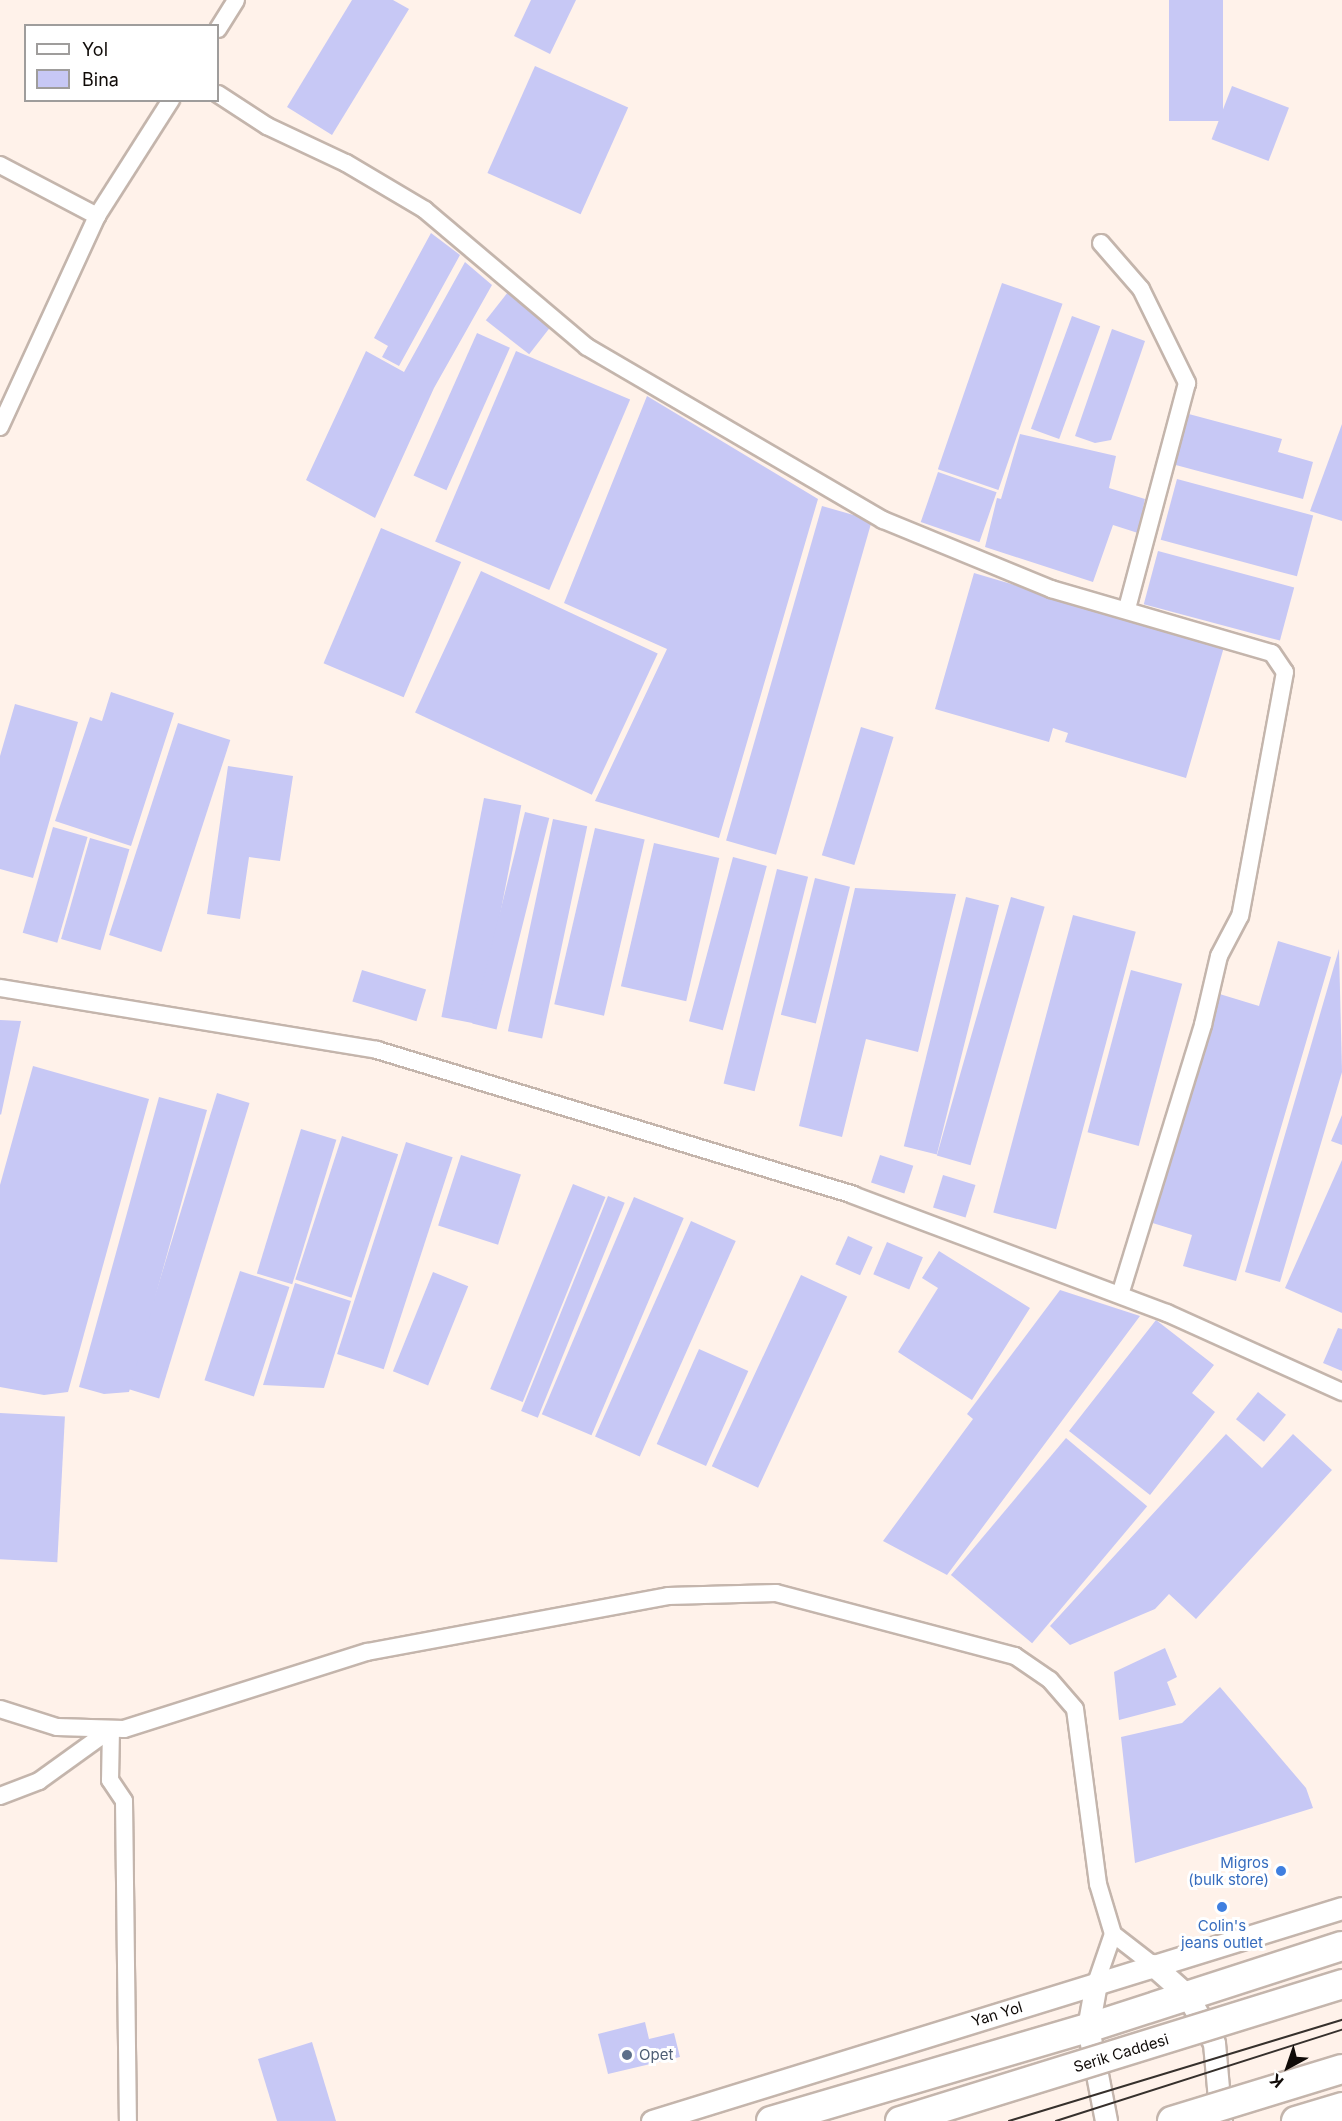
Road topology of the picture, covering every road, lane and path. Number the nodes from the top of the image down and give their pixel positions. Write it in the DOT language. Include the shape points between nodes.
graph roads {
  1 [pos="236,0"];
  2 [pos="219,27"];
  3 [pos="219,95"];
  4 [pos="170,102"];
  5 [pos="0,165"];
  6 [pos="97,216"];
  7 [pos="1101,243"];
  8 [pos="0,427"];
  9 [pos="1127,609"];
  10 [pos="0,988"];
  11 [pos="1120,1295"];
  12 [pos="1342,1392"];
  13 [pos="0,1710"];
  14 [pos="111,1729"];
  15 [pos="0,1796"];
  16 [pos="1342,1908"];
  17 [pos="1113,1934"];
  18 [pos="1342,1946"];
  19 [pos="1153,1965"];
  20 [pos="1096,1983"];
  21 [pos="1342,1984"];
  22 [pos="1187,1995"];
  23 [pos="1088,2028"];
  24 [pos="1342,2069"];
  25 [pos="1342,2109"];
  26 [pos="128,2121"];
  27 [pos="652,2121"];
  28 [pos="771,2121"];
  29 [pos="900,2121"];
  30 [pos="1106,2121"];
  31 [pos="1172,2121"];
  32 [pos="1221,2121"];
  33 [pos="1296,2121"];
  34 [pos="1326,2121"];
  1 -- 2 [label="street"];
  3 -- 9 [label="street" via="267,126 346,164 425,210 587,347 721,430 883,520 962,556 1051,589"];
  4 -- 6 [label="street"];
  5 -- 6 [label="street"];
  6 -- 8 [label="street"];
  7 -- 9 [label="street" via="1141,289 1187,383"];
  9 -- 11 [label="street" via="1272,653 1285,672 1240,916 1219,956 1203,1024"];
  10 -- 11 [label="street" via="377,1050 854,1195"];
  11 -- 12 [label="street"];
  13 -- 14 [label="street" via="57,1727"];
  14 -- 15 [label="street" via="39,1781"];
  14 -- 17 [label="street" via="166,1719 367,1652 668,1596 776,1593 1015,1656 1050,1680 1075,1709 1098,1884"];
  14 -- 26 [label="street" via="110,1780 124,1801"];
  16 -- 19 [label="street, Yan Yol"];
  17 -- 19 [label="street"];
  17 -- 20 [label="street"];
  18 -- 22 [label="highway"];
  19 -- 20 [label="street, Yan Yol"];
  19 -- 22 [label="street"];
  20 -- 23 [label="street"];
  20 -- 27 [label="street, Yan Yol"];
  21 -- 29 [label="highway, Serik Caddesi, bridge"];
  22 -- 23 [label="highway"];
  22 -- 32 [label="street" via="1214,2043"];
  23 -- 28 [label="highway"];
  23 -- 30 [label="street"];
  24 -- 31 [label="highway, bridge"];
  25 -- 33 [label="highway"];
  25 -- 34 [label="street"];
}
